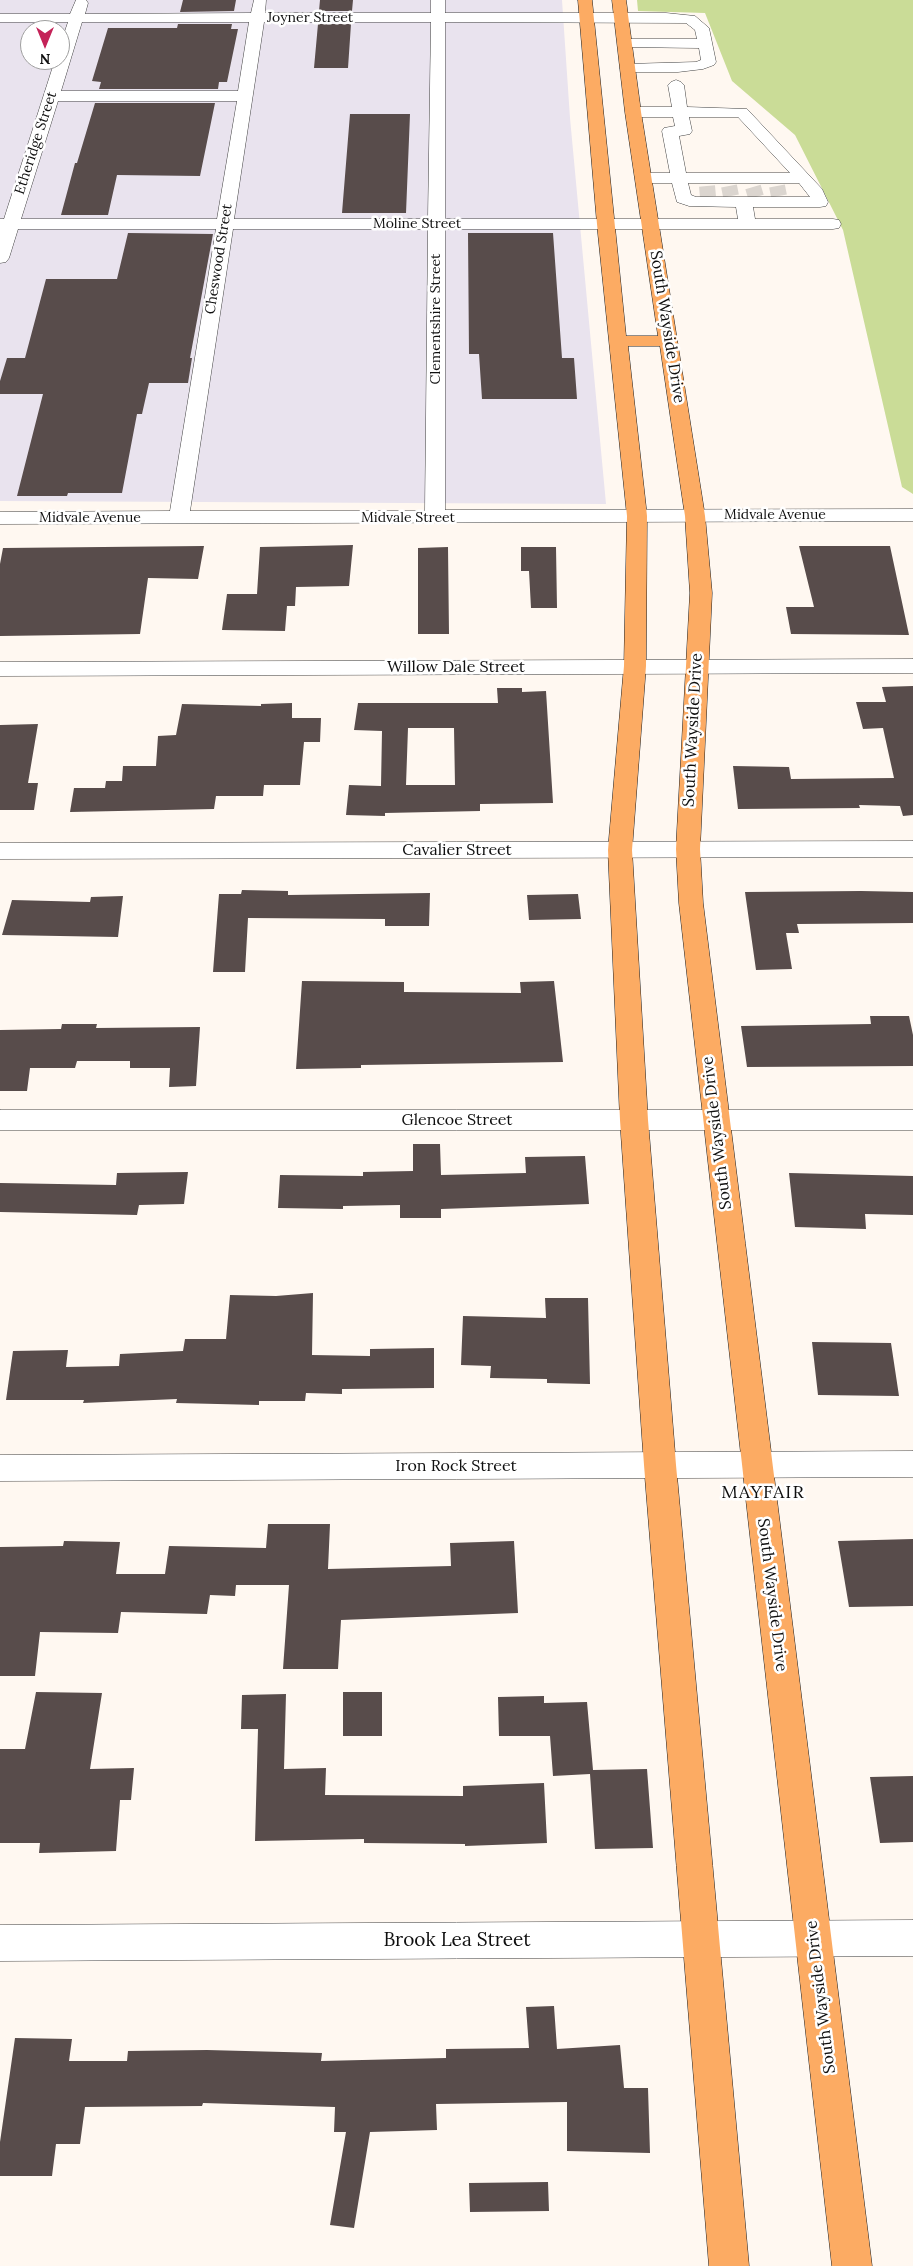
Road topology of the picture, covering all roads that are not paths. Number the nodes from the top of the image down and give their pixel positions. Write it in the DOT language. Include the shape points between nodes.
graph roads {
  1 [pos="82,0"];
  2 [pos="260,0"];
  3 [pos="438,0"];
  4 [pos="585,0"];
  5 [pos="619,0"];
  6 [pos="587,17"];
  7 [pos="621,17"];
  8 [pos="0,18"];
  9 [pos="77,18"];
  10 [pos="258,18"];
  11 [pos="437,18"];
  12 [pos="624,43"];
  13 [pos="705,44"];
  14 [pos="627,68"];
  15 [pos="676,85"];
  16 [pos="52,96"];
  17 [pos="245,96"];
  18 [pos="595,112"];
  19 [pos="633,112"];
  20 [pos="680,112"];
  21 [pos="644,178"];
  22 [pos="679,178"];
  23 [pos="803,178"];
  24 [pos="708,191"];
  25 [pos="778,191"];
  26 [pos="742,192"];
  27 [pos="5,224"];
  28 [pos="224,224"];
  29 [pos="436,224"];
  30 [pos="605,224"];
  31 [pos="651,224"];
  32 [pos="747,224"];
  33 [pos="833,224"];
  34 [pos="0,258"];
  35 [pos="617,341"];
  36 [pos="669,341"];
  37 [pos="913,515"];
  38 [pos="636,516"];
  39 [pos="696,516"];
  40 [pos="0,518"];
  41 [pos="180,518"];
  42 [pos="435,518"];
  43 [pos="635,666"];
  44 [pos="696,666"];
  45 [pos="913,666"];
  46 [pos="0,669"];
  47 [pos="688,849"];
  48 [pos="913,849"];
  49 [pos="620,850"];
  50 [pos="0,851"];
  51 [pos="0,1120"];
  52 [pos="634,1120"];
  53 [pos="913,1120"];
  54 [pos="716,1121"];
  55 [pos="913,1464"];
  56 [pos="660,1465"];
  57 [pos="756,1465"];
  58 [pos="0,1468"];
  59 [pos="814,1938"];
  60 [pos="913,1938"];
  61 [pos="702,1940"];
  62 [pos="0,1943"];
  63 [pos="729,2266"];
  64 [pos="852,2266"];
  1 -- 9 [label="street, Etheridge Street"];
  2 -- 10 [label="street, Cheswood Street"];
  3 -- 11 [label="street, Clementshire Street"];
  4 -- 6 [label="main road"];
  5 -- 7 [label="main road, South Wayside Drive"];
  6 -- 7 [label="street, Joyner Street"];
  6 -- 11 [label="street, Joyner Street"];
  6 -- 18 [label="main road"];
  7 -- 12 [label="main road, South Wayside Drive"];
  7 -- 13 [label="street, Joyner Street" via="690,20 702,28"];
  8 -- 9 [label="street, Joyner Street"];
  9 -- 10 [label="street, Joyner Street"];
  9 -- 16 [label="street, Etheridge Street"];
  10 -- 11 [label="street, Joyner Street"];
  10 -- 17 [label="street, Cheswood Street"];
  11 -- 29 [label="street, Clementshire Street"];
  12 -- 13 [label="street"];
  12 -- 14 [label="main road, South Wayside Drive"];
  13 -- 14 [label="street" via="709,62 698,66"];
  14 -- 19 [label="main road, South Wayside Drive"];
  15 -- 20 [label="street"];
  16 -- 17 [label="street"];
  16 -- 27 [label="street, Etheridge Street"];
  17 -- 28 [label="street, Cheswood Street"];
  18 -- 19 [label="main road"];
  18 -- 30 [label="main road"];
  19 -- 20 [label="street"];
  19 -- 21 [label="main road, South Wayside Drive"];
  20 -- 22 [label="street" via="684,131 670,131"];
  20 -- 23 [label="street" via="742,112"];
  21 -- 22 [label="street"];
  21 -- 31 [label="main road, South Wayside Drive"];
  22 -- 24 [label="street"];
  22 -- 24 [label="street" via="682,198 695,202"];
  23 -- 25 [label="street"];
  23 -- 25 [label="street" via="816,192 820,202"];
  24 -- 26 [label="street"];
  24 -- 26 [label="street"];
  25 -- 26 [label="street"];
  25 -- 26 [label="street"];
  26 -- 32 [label="street"];
  27 -- 28 [label="street, Moline Street"];
  27 -- 34 [label="street, Etheridge Street"];
  28 -- 29 [label="street, Moline Street"];
  28 -- 41 [label="street, Cheswood Street"];
  29 -- 30 [label="street, Moline Street"];
  29 -- 42 [label="street, Clementshire Street"];
  30 -- 31 [label="street, Moline Street"];
  30 -- 35 [label="main road"];
  31 -- 32 [label="street, Moline Street"];
  31 -- 36 [label="main road, South Wayside Drive"];
  32 -- 33 [label="street, Moline Street"];
  35 -- 36 [label="main road"];
  35 -- 38 [label="main road"];
  36 -- 39 [label="main road, South Wayside Drive"];
  37 -- 39 [label="street, Midvale Avenue"];
  38 -- 39 [label="street, Midvale Avenue"];
  38 -- 42 [label="street, Midvale Street"];
  38 -- 43 [label="main road"];
  39 -- 44 [label="main road, South Wayside Drive" via="701,593"];
  40 -- 41 [label="street, Midvale Avenue"];
  41 -- 42 [label="street, Midvale Street"];
  43 -- 44 [label="street, Willow Dale Street"];
  43 -- 46 [label="street, Willow Dale Street"];
  43 -- 49 [label="main road"];
  44 -- 45 [label="street, Willow Dale Street"];
  44 -- 47 [label="main road, South Wayside Drive"];
  47 -- 48 [label="street, Cavalier Street"];
  47 -- 49 [label="street, Cavalier Street"];
  47 -- 54 [label="main road, South Wayside Drive" via="691,903"];
  49 -- 50 [label="street, Cavalier Street"];
  49 -- 52 [label="main road"];
  51 -- 52 [label="street, Glencoe Street"];
  52 -- 54 [label="street, Glencoe Street"];
  52 -- 56 [label="main road"];
  53 -- 54 [label="street, Glencoe Street"];
  54 -- 57 [label="main road, South Wayside Drive"];
  55 -- 57 [label="street, Iron Rock Street"];
  56 -- 57 [label="street, Iron Rock Street"];
  56 -- 58 [label="street, Iron Rock Street"];
  56 -- 61 [label="main road"];
  57 -- 59 [label="main road, South Wayside Drive"];
  59 -- 60 [label="street, Brook Lea Street"];
  59 -- 61 [label="street, Brook Lea Street"];
  59 -- 64 [label="main road, South Wayside Drive"];
  61 -- 62 [label="street, Brook Lea Street"];
  61 -- 63 [label="main road"];
}
